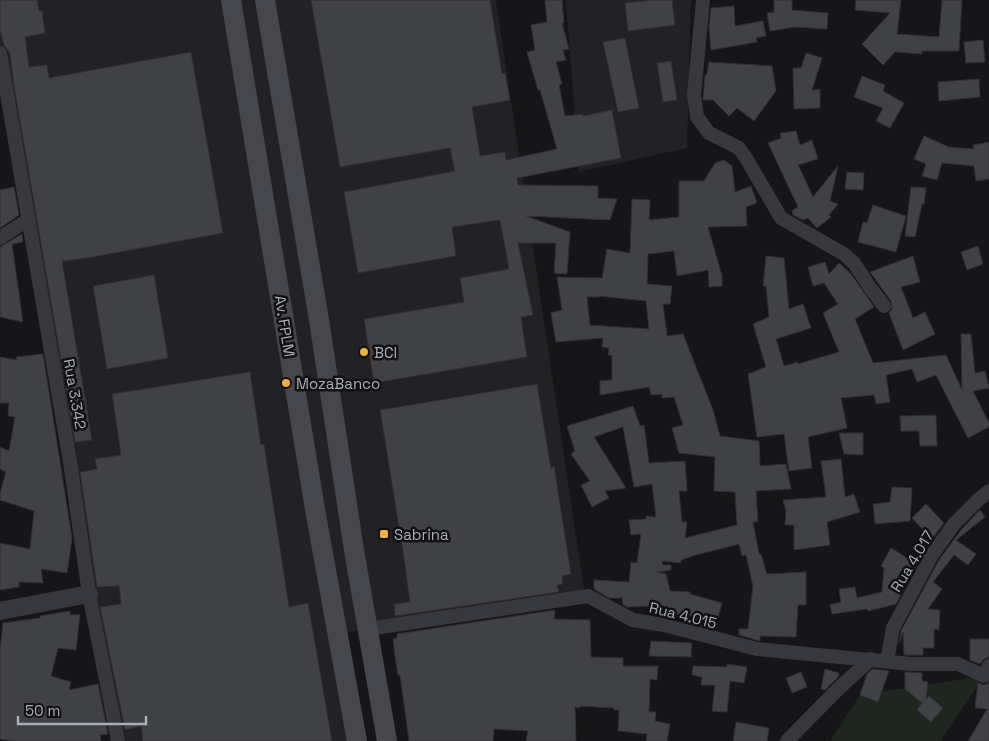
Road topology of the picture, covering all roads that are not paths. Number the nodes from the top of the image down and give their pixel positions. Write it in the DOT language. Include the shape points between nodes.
graph roads {
  1 [pos="232,0"];
  2 [pos="265,0"];
  3 [pos="703,0"];
  4 [pos="0,53"];
  5 [pos="28,219"];
  6 [pos="0,238"];
  7 [pos="309,263"];
  8 [pos="276,270"];
  9 [pos="884,306"];
  10 [pos="989,491"];
  11 [pos="89,594"];
  12 [pos="0,611"];
  13 [pos="368,629"];
  14 [pos="871,659"];
  15 [pos="887,661"];
  16 [pos="989,666"];
  17 [pos="118,741"];
  18 [pos="357,741"];
  19 [pos="387,741"];
  20 [pos="787,741"];
  1 -- 8 [label="main road, Av. FPLM"];
  2 -- 7 [label="main road"];
  3 -- 9 [label="street" via="694,94 697,117 709,133 739,148 781,218 844,254"];
  4 -- 5 [label="street, Rua 3.342"];
  5 -- 6 [label="street"];
  5 -- 11 [label="street, Rua 3.342"];
  7 -- 8 [label="main road"];
  7 -- 13 [label="main road"];
  8 -- 18 [label="main road, Av. FPLM" via="317,524"];
  10 -- 15 [label="street, Rua 4.017" via="954,524 932,555 893,628"];
  11 -- 12 [label="street"];
  11 -- 17 [label="street, Rua 3.342"];
  13 -- 14 [label="street, Rua 4.015" via="588,596 633,620 731,644"];
  13 -- 19 [label="main road"];
  14 -- 15 [label="street, Rua 4.015"];
  14 -- 20 [label="street"];
  15 -- 16 [label="street, Rua 4.015" via="958,664 984,676"];
}
